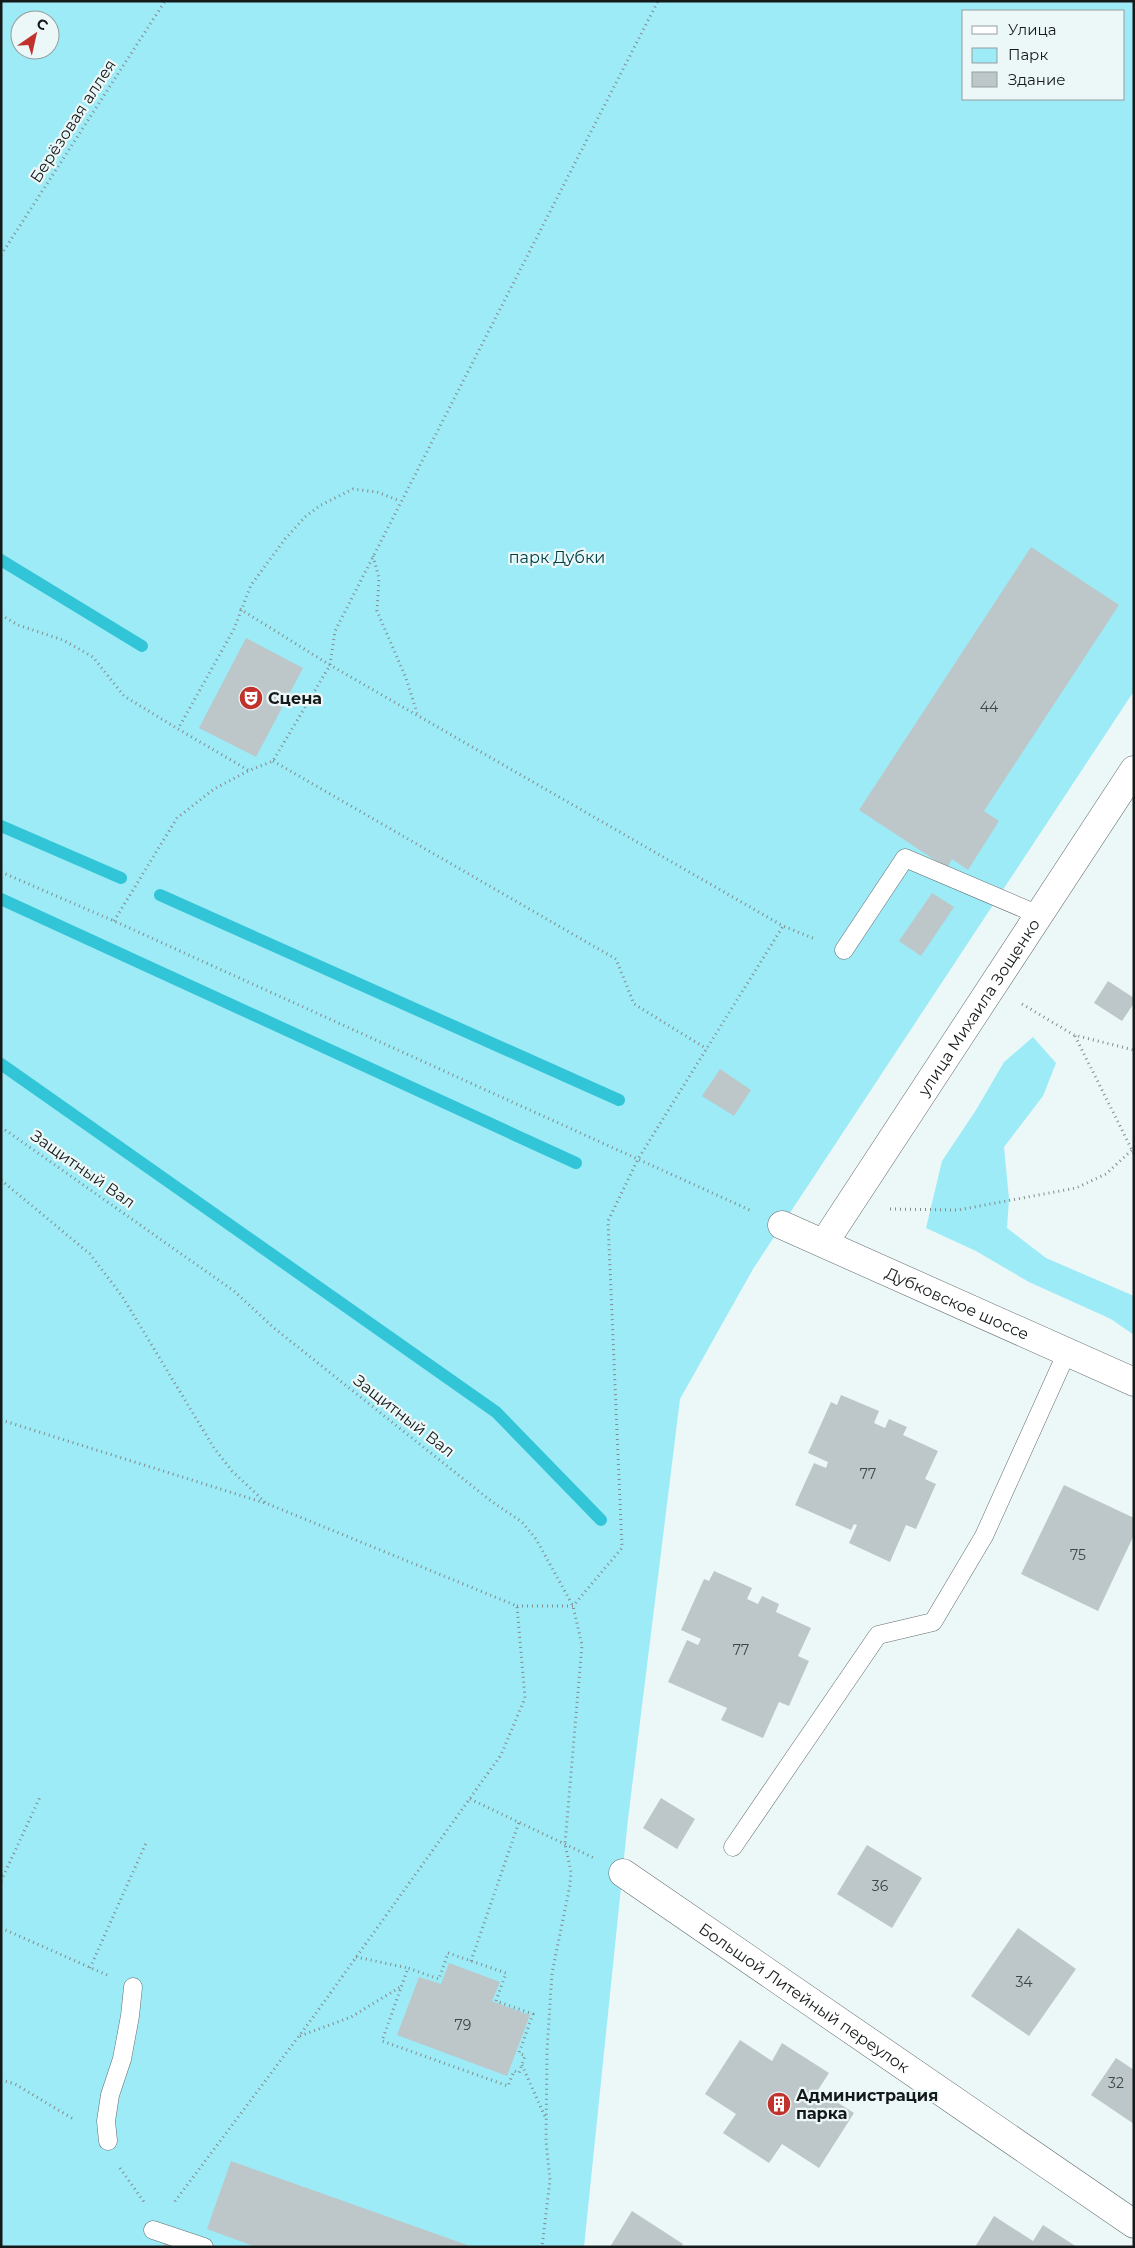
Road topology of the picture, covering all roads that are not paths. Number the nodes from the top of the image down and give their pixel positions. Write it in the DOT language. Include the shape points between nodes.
graph roads {
  1 [pos="1134,770"];
  2 [pos="1038,915"];
  3 [pos="844,950"];
  4 [pos="782,1225"];
  5 [pos="824,1243"];
  6 [pos="1066,1352"];
  7 [pos="1134,1382"];
  8 [pos="733,1847"];
  9 [pos="623,1873"];
  10 [pos="133,1986"];
  11 [pos="108,2141"];
  12 [pos="1134,2224"];
  13 [pos="153,2230"];
  14 [pos="204,2247"];
  1 -- 2 [label="street, улица Михаила Зощенко"];
  2 -- 3 [label="lane" via="905,858"];
  2 -- 5 [label="street, улица Михаила Зощенко"];
  4 -- 5 [label="street, Дубковское шоссе"];
  5 -- 6 [label="street, Дубковское шоссе"];
  6 -- 7 [label="street, Дубковское шоссе"];
  6 -- 8 [label="lane" via="984,1536 933,1622 878,1635"];
  9 -- 12 [label="street, Большой Литейный переулок"];
  10 -- 11 [label="lane" via="122,2059 110,2095 106,2121"];
  13 -- 14 [label="lane"];
}
